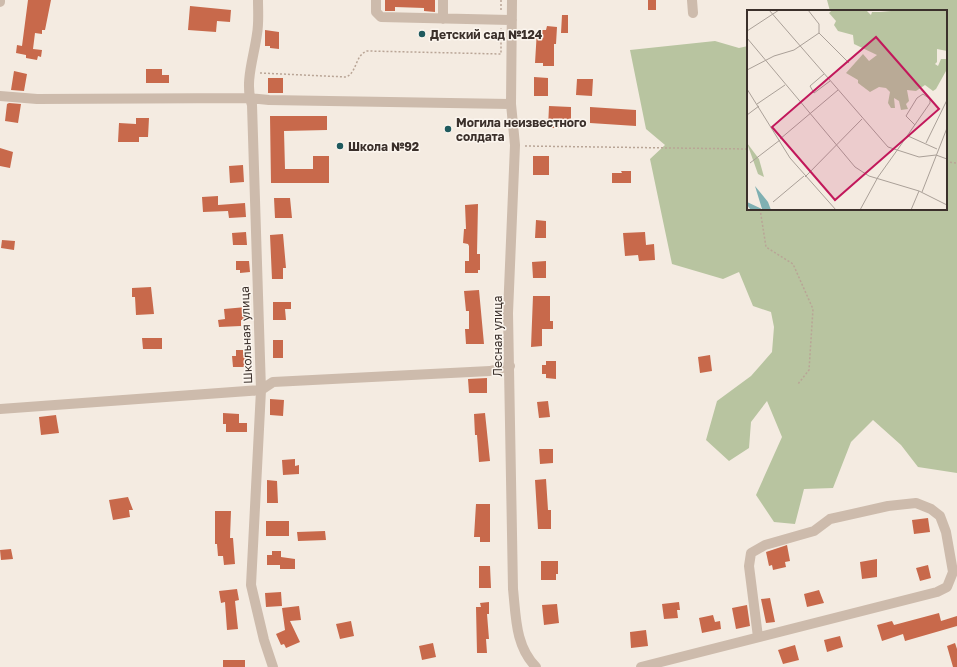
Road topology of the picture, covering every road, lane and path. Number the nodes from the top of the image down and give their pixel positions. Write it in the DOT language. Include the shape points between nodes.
graph roads {
  1 [pos="258,0"];
  2 [pos="376,0"];
  3 [pos="443,0"];
  4 [pos="501,0"];
  5 [pos="512,0"];
  6 [pos="692,0"];
  7 [pos="693,13"];
  8 [pos="443,19"];
  9 [pos="501,20"];
  10 [pos="512,20"];
  11 [pos="250,73"];
  12 [pos="0,96"];
  13 [pos="250,98"];
  14 [pos="512,104"];
  15 [pos="515,145"];
  16 [pos="747,149"];
  17 [pos="947,162"];
  18 [pos="957,163"];
  19 [pos="760,210"];
  20 [pos="510,366"];
  21 [pos="798,384"];
  22 [pos="261,390"];
  23 [pos="0,409"];
  24 [pos="758,637"];
  25 [pos="671,663"];
  26 [pos="273,667"];
  27 [pos="536,667"];
  28 [pos="641,667"];
  1 -- 11 [label="street, Школьная улица" via="258,33"];
  2 -- 8 [label="street" via="376,12 381,17"];
  3 -- 8 [label="street"];
  4 -- 9 [label="path"];
  5 -- 10 [label="street, Лесная улица"];
  6 -- 7 [label="street"];
  8 -- 9 [label="street"];
  9 -- 10 [label="street"];
  9 -- 11 [label="path" via="501,54 368,51 361,56 350,76 346,77"];
  10 -- 14 [label="street, Лесная улица"];
  11 -- 13 [label="street, Школьная улица"];
  12 -- 13 [label="street" via="37,99"];
  13 -- 14 [label="street"];
  13 -- 22 [label="street, Школьная улица"];
  14 -- 15 [label="street, Лесная улица"];
  15 -- 16 [label="path"];
  15 -- 20 [label="street, Лесная улица" via="508,313"];
  17 -- 18 [label="path"];
  19 -- 21 [label="path" via="766,247 793,264 812,309 809,370"];
  20 -- 22 [label="street" via="490,371 273,382"];
  20 -- 27 [label="street, Лесная улица" via="513,589 517,629 522,647"];
  22 -- 23 [label="street"];
  22 -- 26 [label="street, Школьная улица" via="251,585"];
  24 -- 24 [label="street" via="937,592 947,587 953,572 946,532 940,516 916,503 888,506 830,519 814,531 765,545 751,553 749,566"];
  24 -- 25 [label="street"];
  25 -- 28 [label="street"];
}
